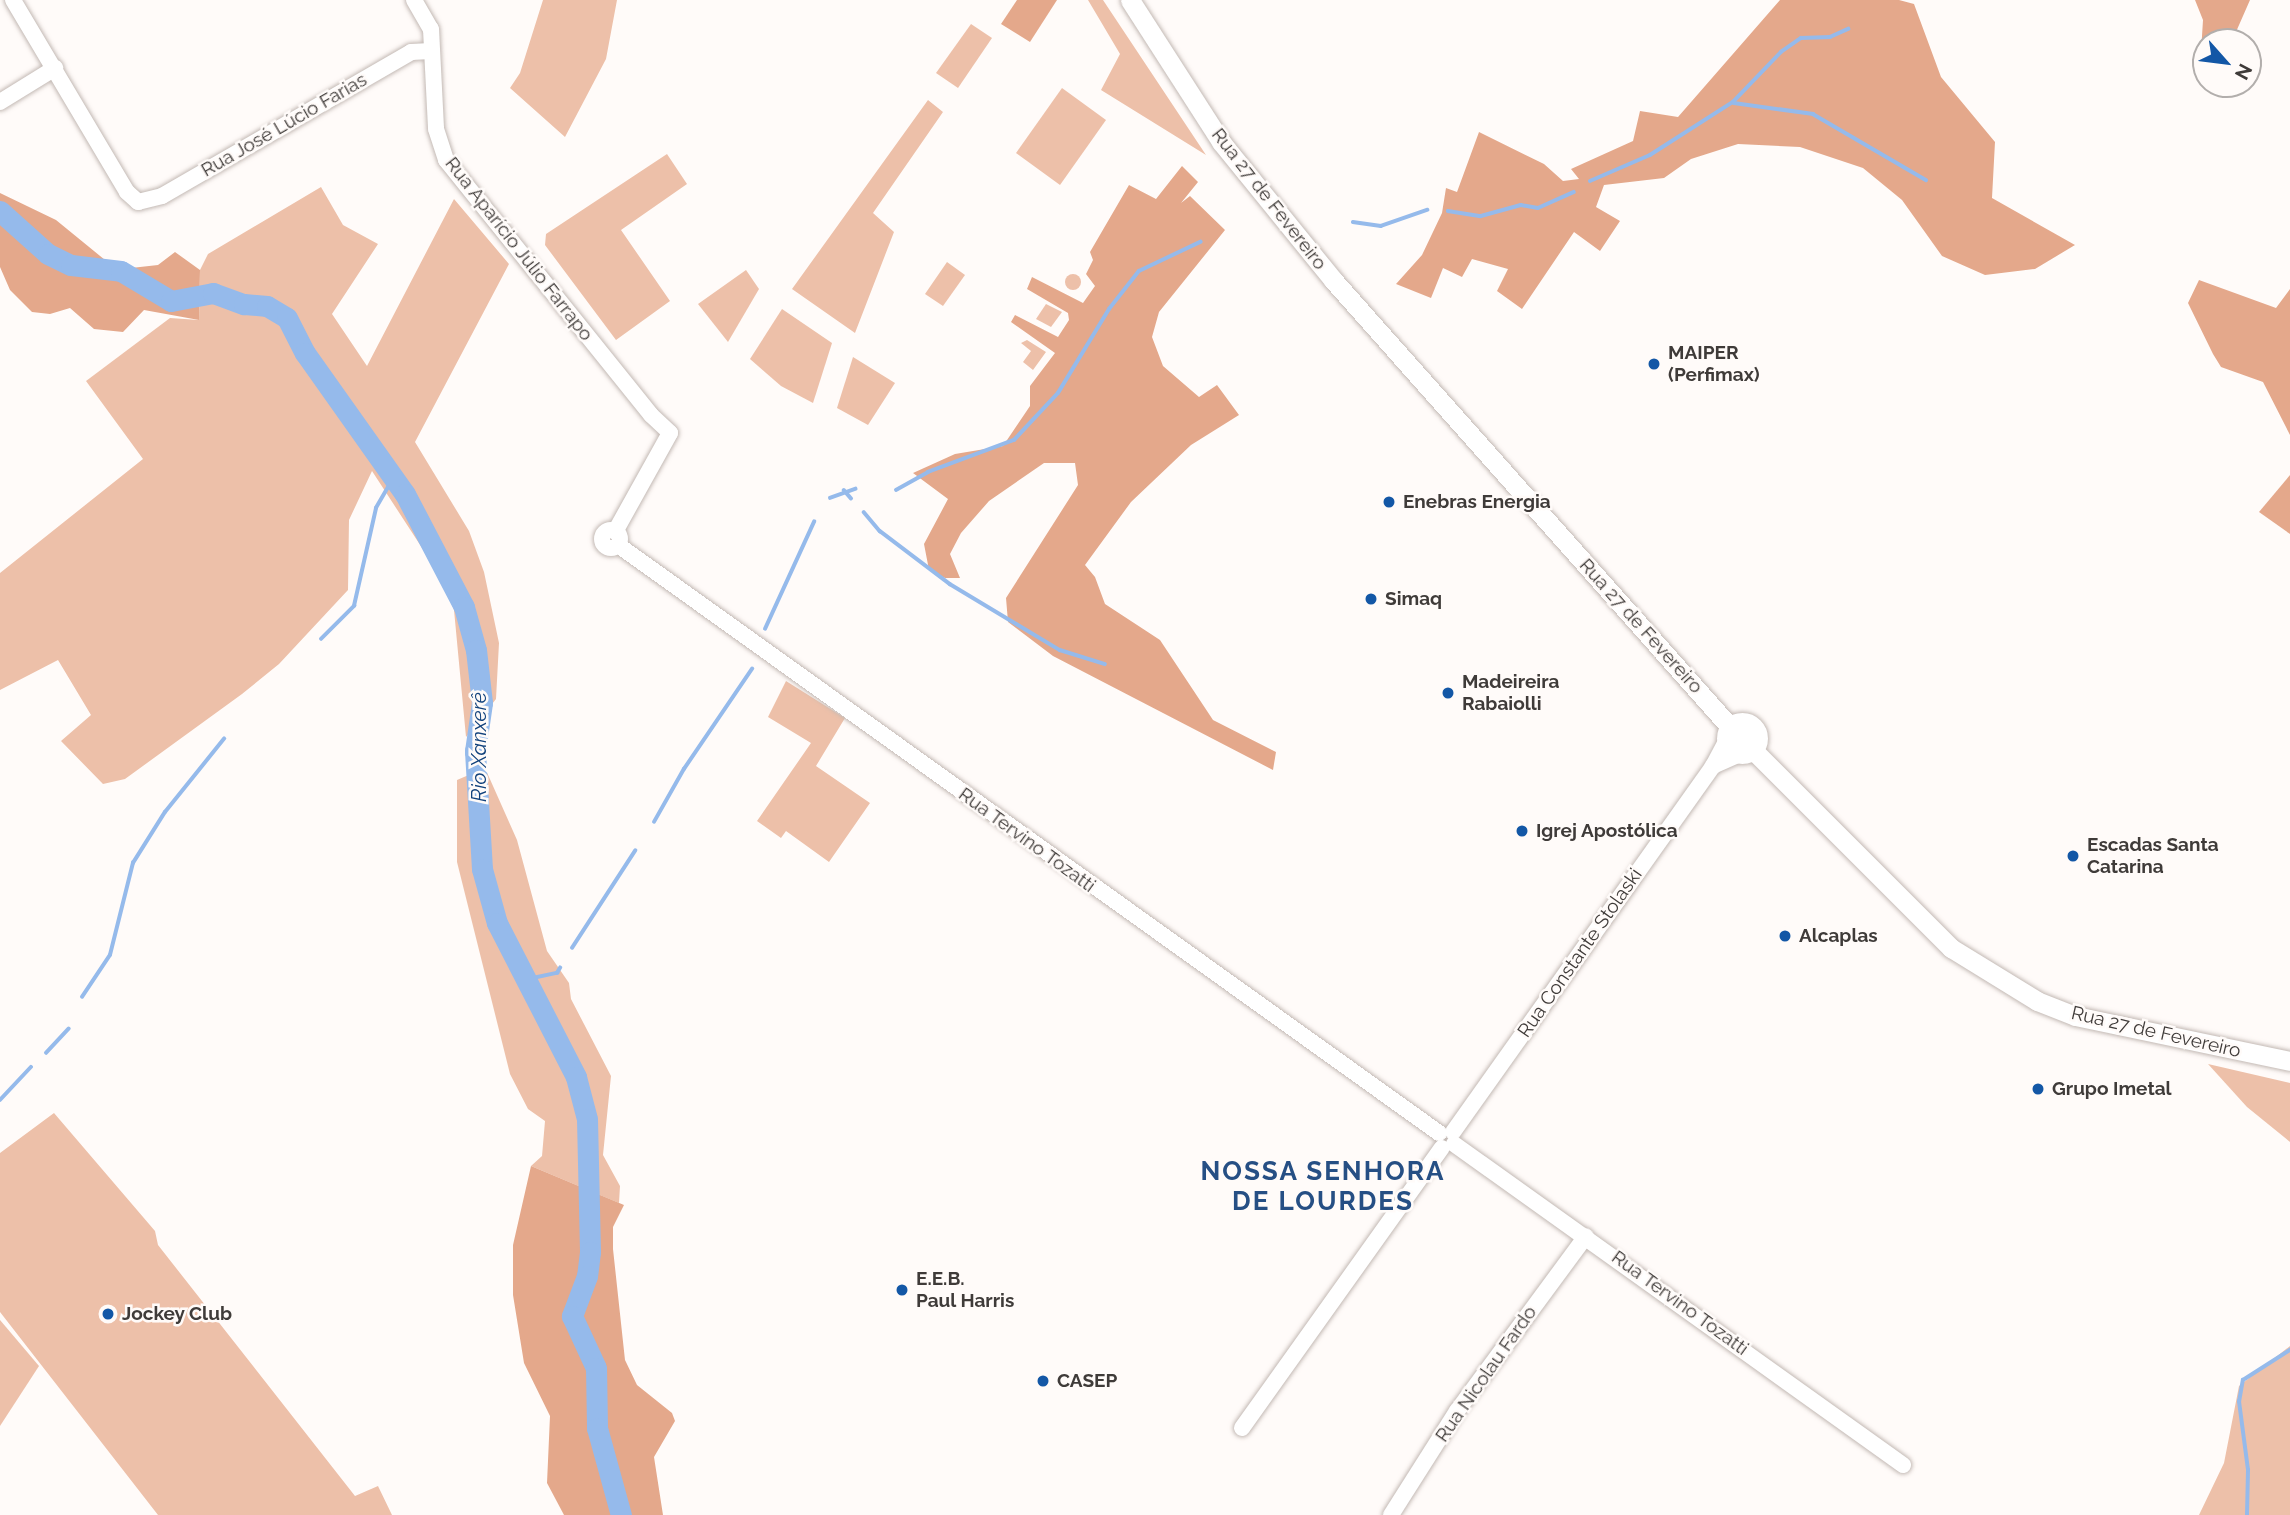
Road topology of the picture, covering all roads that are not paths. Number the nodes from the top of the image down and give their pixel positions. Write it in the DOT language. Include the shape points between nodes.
graph roads {
  1 [pos="13,0"];
  2 [pos="414,0"];
  3 [pos="1130,0"];
  4 [pos="431,51"];
  5 [pos="55,68"];
  6 [pos="0,102"];
  7 [pos="616,538"];
  8 [pos="1738,743"];
  9 [pos="2290,1061"];
  10 [pos="1447,1140"];
  11 [pos="1586,1236"];
  12 [pos="1242,1428"];
  13 [pos="1903,1465"];
  14 [pos="1391,1515"];
  1 -- 5 [label="street"];
  2 -- 4 [label="street, Rua Aparício Júlio Farrapo" via="431,29"];
  3 -- 8 [label="main road, Rua 27 de Fevereiro" via="1222,142 1333,280"];
  4 -- 5 [label="street, Rua José Lúcio Farias" via="411,52 162,197 138,202 127,192"];
  4 -- 7 [label="street, Rua Aparício Júlio Farrapo" via="436,129 446,160 670,433"];
  5 -- 6 [label="street"];
  7 -- 10 [label="street, Rua Tervino Tozatti"];
  8 -- 9 [label="main road, Rua 27 de Fevereiro" via="1972,965 2075,1016"];
  8 -- 10 [label="street, Rua Constante Stolaski" via="1713,766"];
  10 -- 11 [label="street, Rua Tervino Tozatti"];
  10 -- 12 [label="street, Rua Constante Stolaski"];
  11 -- 13 [label="street, Rua Tervino Tozatti"];
  11 -- 14 [label="street, Rua Nicolau Fardo" via="1457,1411"];
}
